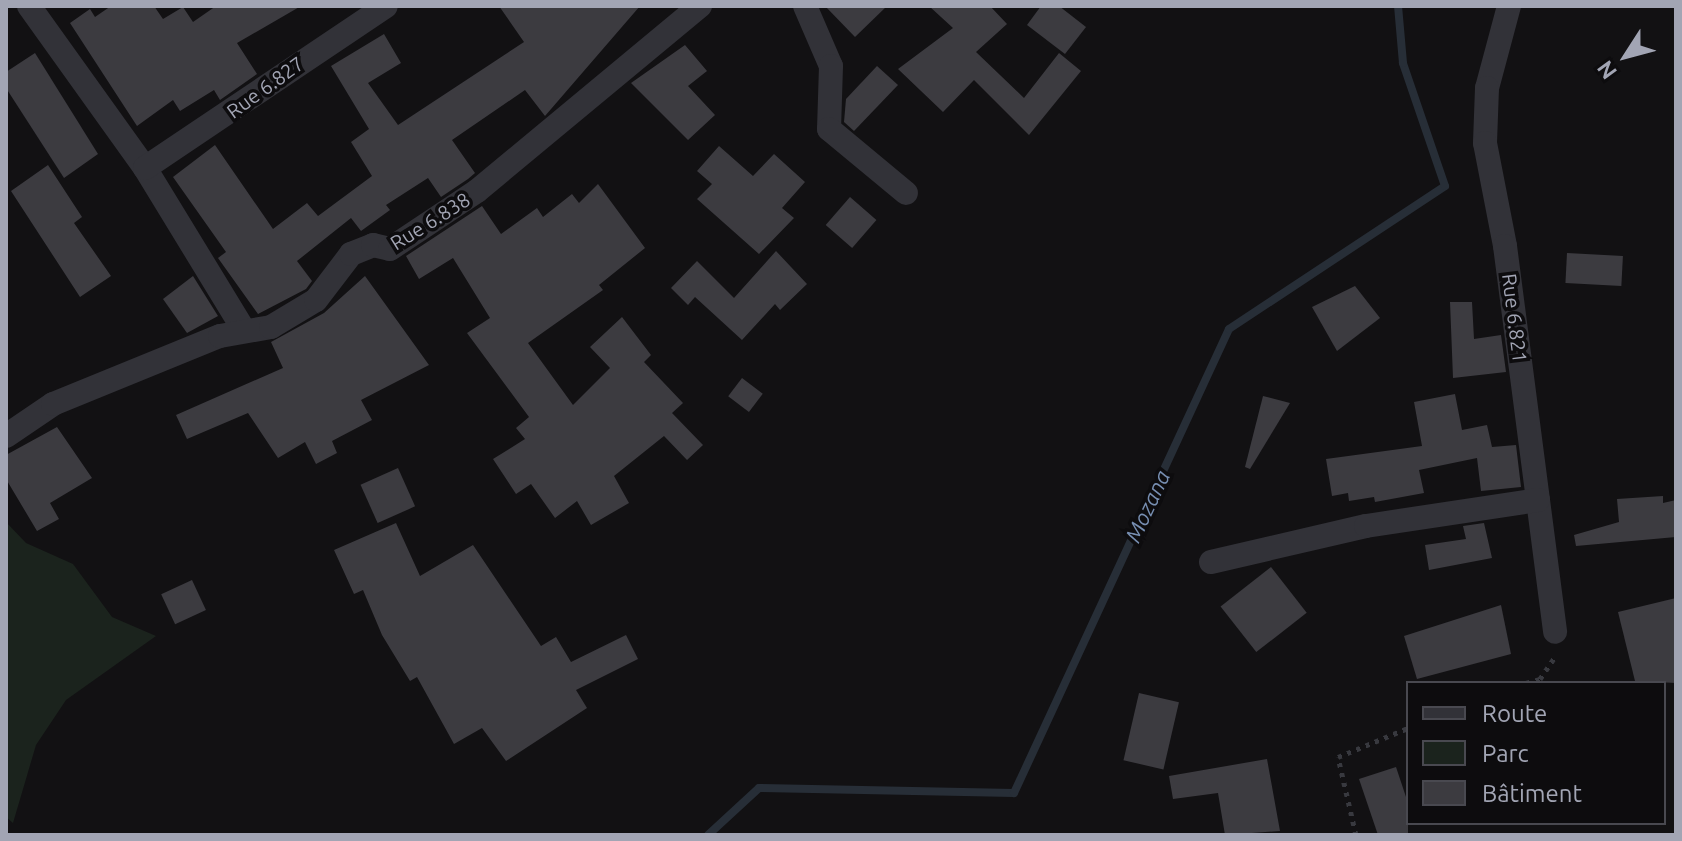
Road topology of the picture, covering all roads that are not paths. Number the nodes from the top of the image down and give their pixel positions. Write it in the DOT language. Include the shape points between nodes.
graph roads {
  1 [pos="29,6"];
  2 [pos="386,6"];
  3 [pos="700,6"];
  4 [pos="805,6"];
  5 [pos="1509,6"];
  6 [pos="145,168"];
  7 [pos="906,193"];
  8 [pos="244,330"];
  9 [pos="6,436"];
  10 [pos="1538,500"];
  11 [pos="1211,562"];
  12 [pos="1555,632"];
  1 -- 6 [label="street"];
  2 -- 6 [label="street, Rue 6.827"];
  3 -- 8 [label="street, Rue 6.838" via="477,191 390,249 373,245 351,254 316,300 271,327"];
  4 -- 7 [label="street" via="831,66 829,129"];
  5 -- 10 [label="street, Rue 6.821" via="1487,88 1485,143"];
  6 -- 8 [label="street"];
  8 -- 9 [label="street, Rue 6.838" via="53,404"];
  10 -- 11 [label="street" via="1366,526"];
  10 -- 12 [label="street, Rue 6.821"];
}
